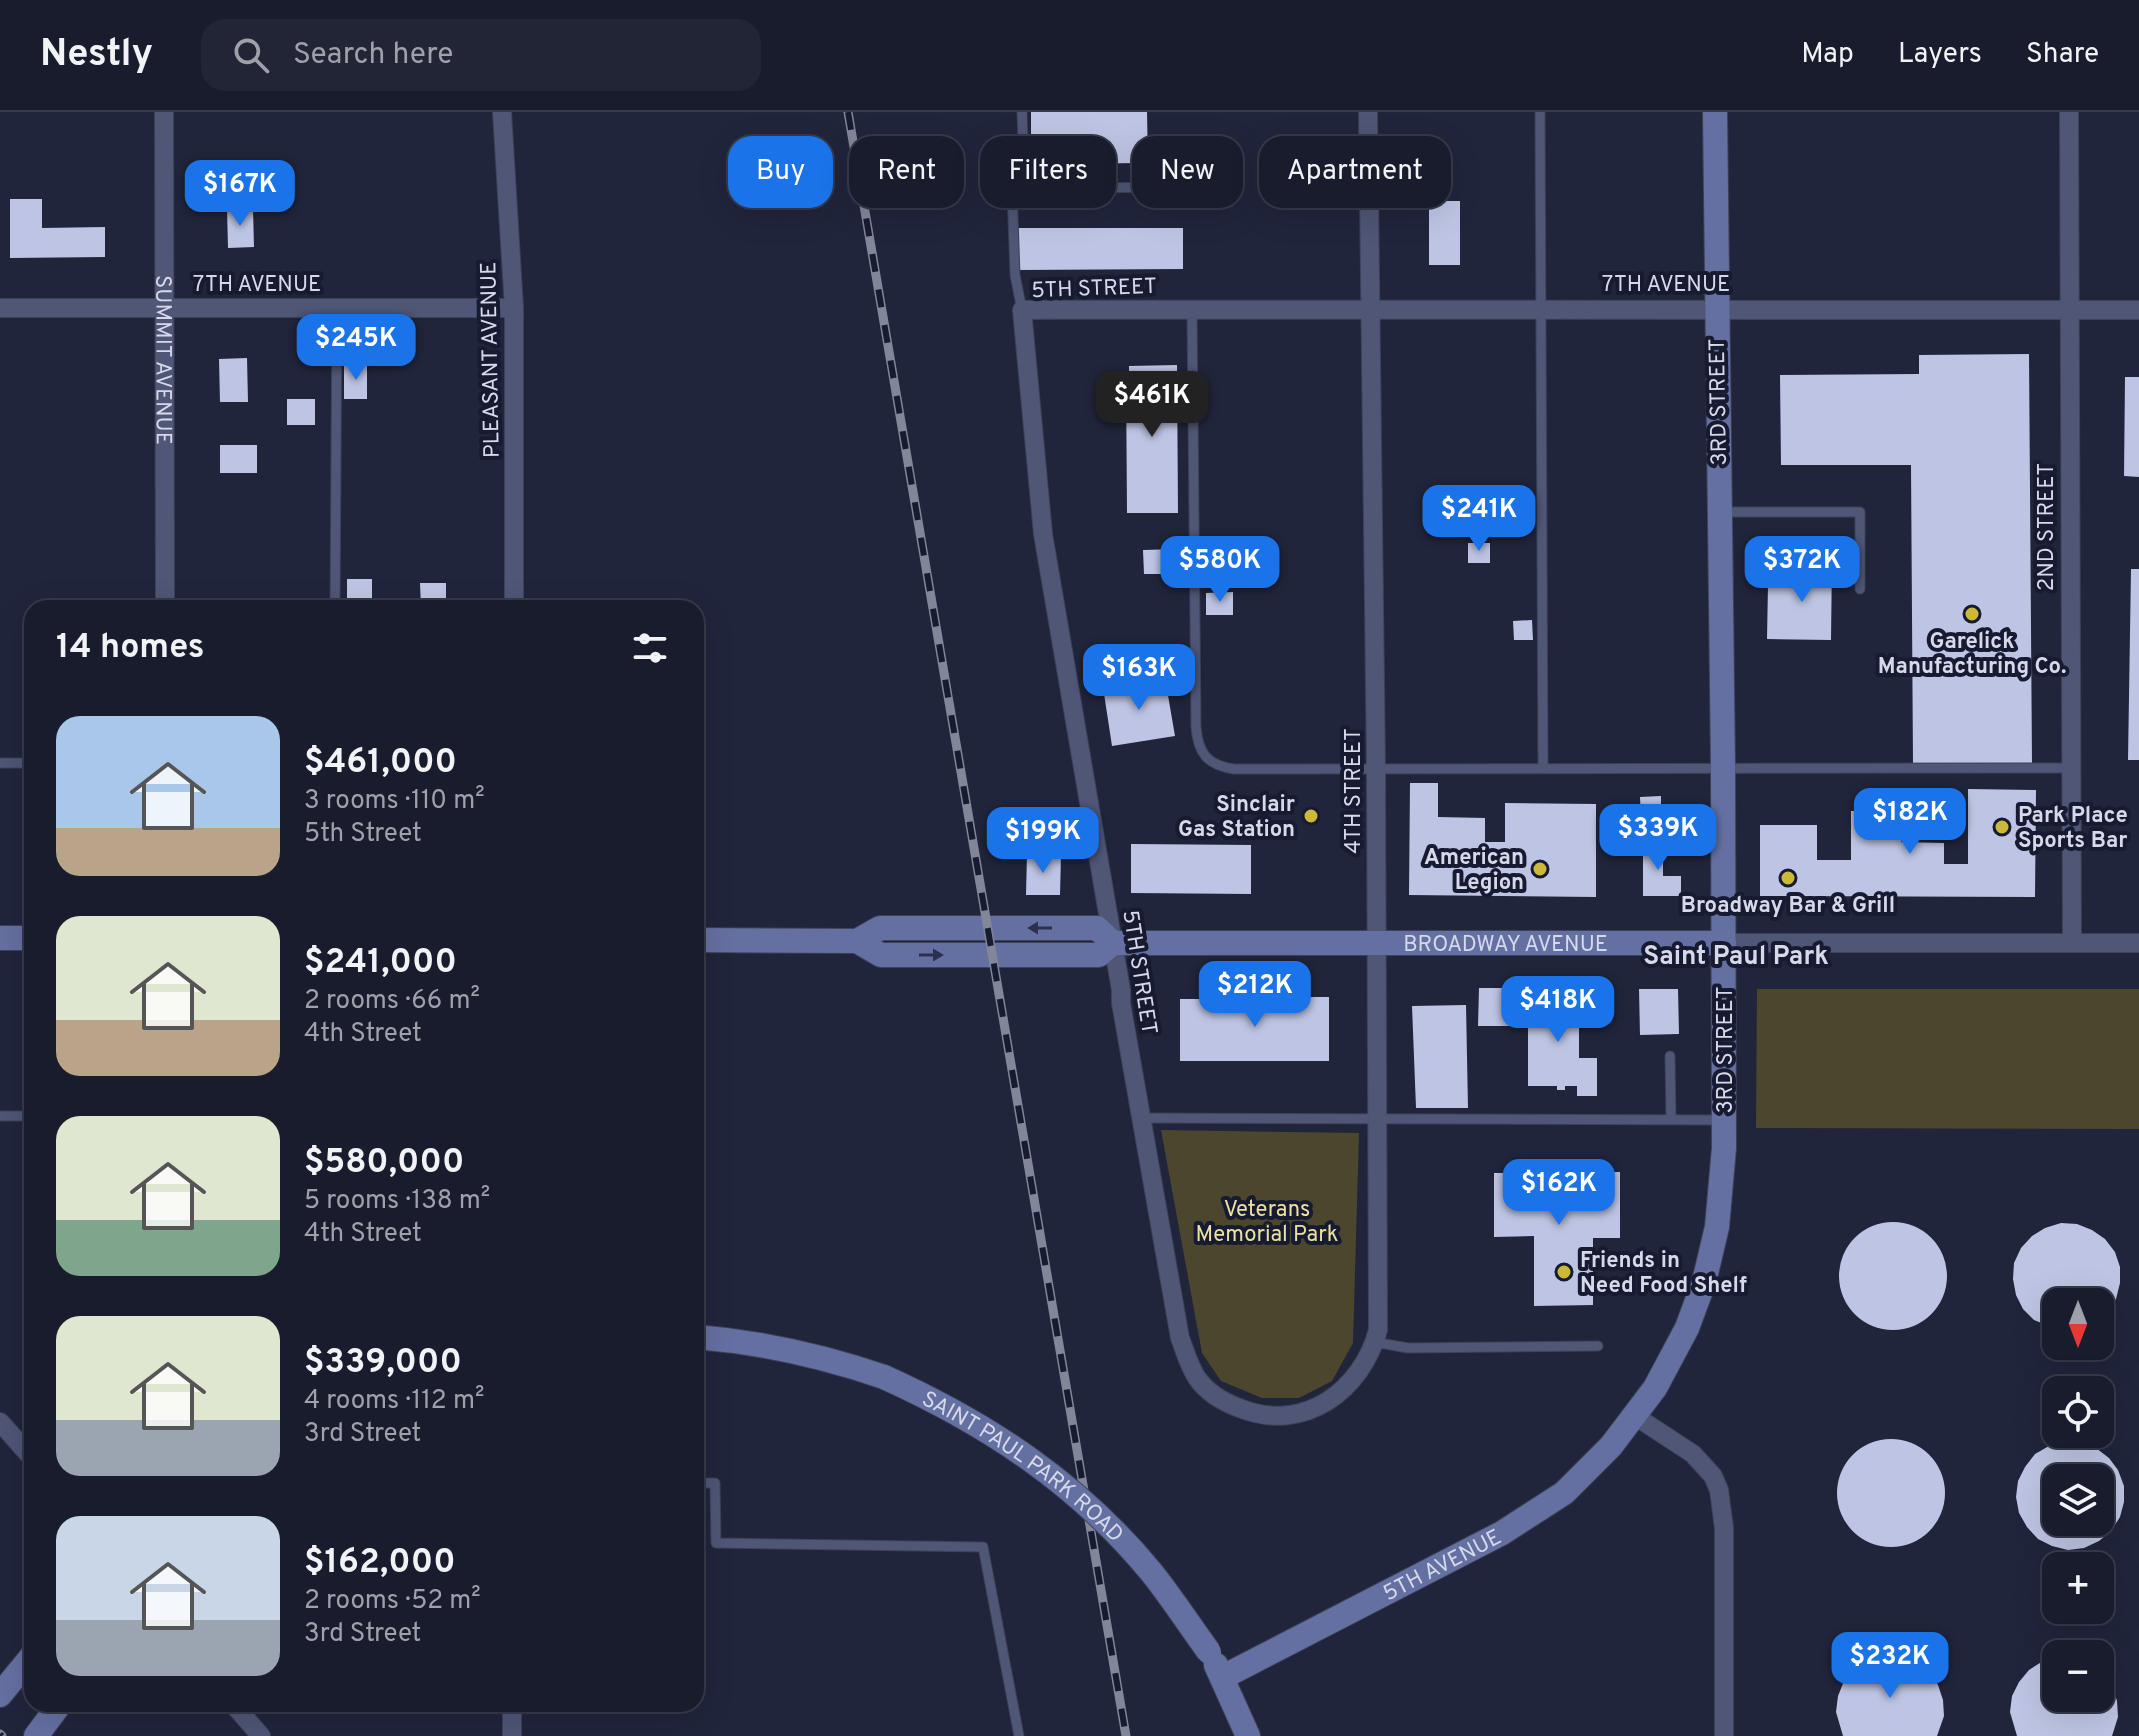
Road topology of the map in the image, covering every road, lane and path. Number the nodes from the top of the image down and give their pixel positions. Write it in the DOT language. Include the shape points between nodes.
graph roads {
  1 [pos="164,112"];
  2 [pos="502,112"];
  3 [pos="1022,112"];
  4 [pos="1368,112"];
  5 [pos="1540,112"];
  6 [pos="1715,112"];
  7 [pos="2069,112"];
  8 [pos="1023,136"];
  9 [pos="1013,208"];
  10 [pos="1542,306"];
  11 [pos="164,307"];
  12 [pos="337,307"];
  13 [pos="1369,307"];
  14 [pos="0,308"];
  15 [pos="514,308"];
  16 [pos="1192,308"];
  17 [pos="1716,308"];
  18 [pos="1022,310"];
  19 [pos="2070,310"];
  20 [pos="2139,310"];
  21 [pos="1719,512"];
  22 [pos="1860,589"];
  23 [pos="165,600"];
  24 [pos="335,600"];
  25 [pos="514,600"];
  26 [pos="0,763"];
  27 [pos="24,763"];
  28 [pos="1723,767"];
  29 [pos="1543,768"];
  30 [pos="2071,768"];
  31 [pos="1376,769"];
  32 [pos="0,938"];
  33 [pos="24,938"];
  34 [pos="704,940"];
  35 [pos="1113,943"];
  36 [pos="1376,943"];
  37 [pos="1724,943"];
  38 [pos="2072,943"];
  39 [pos="2139,943"];
  40 [pos="1670,1056"];
  41 [pos="0,1116"];
  42 [pos="24,1116"];
  43 [pos="1141,1118"];
  44 [pos="1376,1119"];
  45 [pos="1671,1119"];
  46 [pos="1724,1120"];
  47 [pos="704,1338"];
  48 [pos="1374,1342"];
  49 [pos="1598,1346"];
  50 [pos="1635,1416"];
  51 [pos="1281,1417"];
  52 [pos="0,1422"];
  53 [pos="24,1449"];
  54 [pos="704,1483"];
  55 [pos="24,1666"];
  56 [pos="1223,1677"];
  57 [pos="0,1695"];
  58 [pos="54,1712"];
  59 [pos="240,1712"];
  60 [pos="512,1712"];
  61 [pos="36,1736"];
  62 [pos="261,1736"];
  63 [pos="512,1736"];
  64 [pos="1019,1736"];
  65 [pos="1248,1736"];
  66 [pos="1724,1736"];
  1 -- 11 [label="street, SUMMIT AVENUE"];
  2 -- 15 [label="street, PLEASANT AVENUE"];
  3 -- 8 [label="lane"];
  4 -- 13 [label="street, 4TH STREET"];
  5 -- 10 [label="lane"];
  6 -- 17 [label="street, 3RD STREET"];
  7 -- 19 [label="street, 2ND STREET"];
  9 -- 18 [label="lane"];
  10 -- 13 [label="street, 7TH AVENUE"];
  10 -- 17 [label="street, 7TH AVENUE"];
  10 -- 29 [label="lane"];
  11 -- 12 [label="street, 7TH AVENUE"];
  11 -- 14 [label="street, 7TH AVENUE"];
  11 -- 23 [label="street, SUMMIT AVENUE"];
  12 -- 15 [label="street, 7TH AVENUE"];
  12 -- 24 [label="lane"];
  13 -- 16 [label="street, 7TH AVENUE"];
  13 -- 31 [label="street, 4TH STREET"];
  15 -- 25 [label="street, PLEASANT AVENUE"];
  16 -- 18 [label="street, 5TH STREET"];
  16 -- 31 [label="lane" via="1200,748 1208,761 1234,769"];
  17 -- 19 [label="street, 7TH AVENUE"];
  17 -- 21 [label="street, 3RD STREET"];
  18 -- 35 [label="street, 5TH STREET" via="1043,534"];
  19 -- 20 [label="street, 7TH AVENUE"];
  19 -- 30 [label="street, 2ND STREET"];
  21 -- 22 [label="lane" via="1860,512"];
  21 -- 28 [label="street, 3RD STREET"];
  26 -- 27 [label="lane"];
  28 -- 29 [label="lane"];
  28 -- 30 [label="lane"];
  28 -- 37 [label="street, 3RD STREET"];
  29 -- 31 [label="lane"];
  30 -- 38 [label="street, 2ND STREET"];
  31 -- 36 [label="street, 4TH STREET"];
  32 -- 33 [label="street"];
  34 -- 35 [label="street, BROADWAY AVENUE" via="857,941 880,928 1097,928"];
  35 -- 36 [label="street, BROADWAY AVENUE"];
  35 -- 43 [label="street, 5TH STREET"];
  36 -- 37 [label="street, BROADWAY AVENUE"];
  36 -- 44 [label="street, 4TH STREET"];
  37 -- 38 [label="street, BROADWAY AVENUE"];
  37 -- 46 [label="street, 3RD STREET"];
  38 -- 39 [label="street, BROADWAY AVENUE"];
  40 -- 45 [label="lane"];
  41 -- 42 [label="lane"];
  43 -- 44 [label="lane"];
  43 -- 51 [label="street, 5TH STREET" via="1187,1359 1210,1392 1230,1405"];
  44 -- 45 [label="lane"];
  44 -- 48 [label="street, 4TH STREET"];
  45 -- 46 [label="lane"];
  46 -- 50 [label="street, 3RD STREET" via="1721,1201 1704,1282 1666,1371"];
  47 -- 56 [label="street, SAINT PAUL PARK ROAD, bridge" via="809,1355 884,1377 995,1434 1061,1481 1144,1564"];
  48 -- 49 [label="lane" via="1408,1348"];
  48 -- 51 [label="street, 4TH STREET" via="1363,1368 1330,1402"];
  50 -- 56 [label="street, 5TH AVENUE" via="1578,1480 1528,1518"];
  50 -- 66 [label="street" via="1693,1454 1719,1490 1724,1528"];
  52 -- 53 [label="street"];
  54 -- 64 [label="lane" via="715,1483 716,1543 983,1547"];
  55 -- 57 [label="street"];
  56 -- 65 [label="street, SAINT PAUL PARK ROAD"];
  58 -- 61 [label="street"];
  59 -- 62 [label="street"];
  60 -- 63 [label="street"];
}
